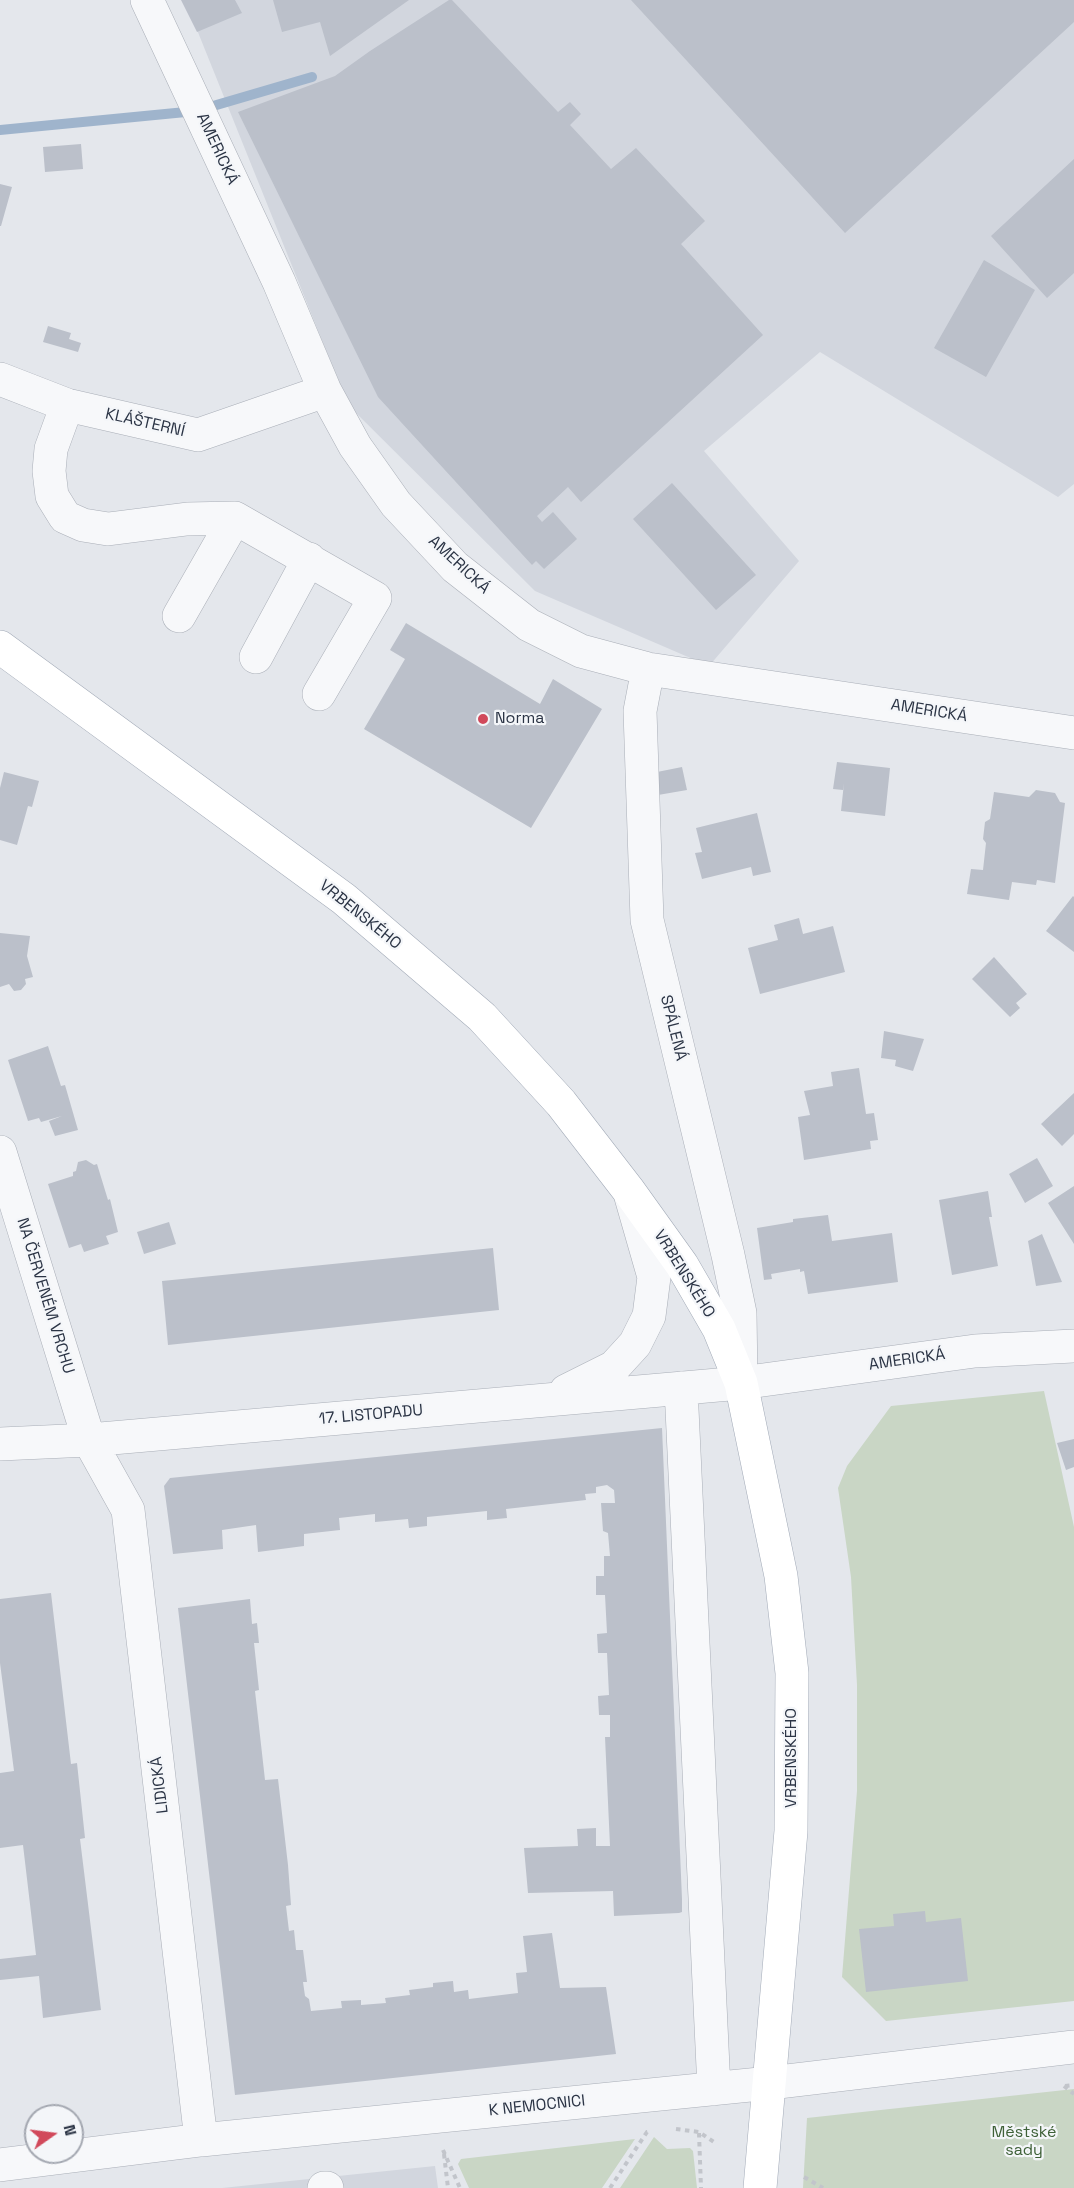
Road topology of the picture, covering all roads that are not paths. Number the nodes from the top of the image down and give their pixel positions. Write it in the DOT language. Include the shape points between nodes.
graph roads {
  1 [pos="147,0"];
  2 [pos="0,379"];
  3 [pos="325,391"];
  4 [pos="67,405"];
  5 [pos="235,518"];
  6 [pos="309,559"];
  7 [pos="179,616"];
  8 [pos="0,647"];
  9 [pos="256,657"];
  10 [pos="648,669"];
  11 [pos="319,694"];
  12 [pos="1074,733"];
  13 [pos="0,1152"];
  14 [pos="630,1192"];
  15 [pos="1074,1346"];
  16 [pos="741,1383"];
  17 [pos="681,1388"];
  18 [pos="534,1401"];
  19 [pos="89,1440"];
  20 [pos="0,1443"];
  21 [pos="1074,2047"];
  22 [pos="770,2083"];
  23 [pos="714,2089"];
  24 [pos="201,2140"];
  25 [pos="0,2164"];
  26 [pos="760,2188"];
  1 -- 3 [label="street, AMERICKÁ" via="279,282"];
  2 -- 4 [label="street, KLÁŠTERNÍ"];
  3 -- 4 [label="street, KLÁŠTERNÍ" via="198,435"];
  3 -- 10 [label="street, AMERICKÁ" via="355,446 396,504 456,567 529,625 581,651"];
  4 -- 5 [label="street" via="51,449 50,471 52,496 65,518 108,529 187,519"];
  5 -- 6 [label="street"];
  5 -- 7 [label="street"];
  6 -- 9 [label="street"];
  6 -- 11 [label="street" via="375,598"];
  8 -- 14 [label="main road, VRBENSKÉHO" via="344,899 482,1017 561,1103"];
  10 -- 12 [label="street, AMERICKÁ"];
  10 -- 16 [label="street, SPÁLENÁ" via="640,711 647,920 731,1266 740,1313"];
  13 -- 19 [label="street, NA ČERVENÉM VRCHU"];
  14 -- 16 [label="main road, VRBENSKÉHO" via="682,1265 719,1329"];
  14 -- 18 [label="street" via="654,1277 646,1322 635,1344 614,1367 585,1383"];
  15 -- 16 [label="street, AMERICKÁ" via="975,1351"];
  16 -- 17 [label="street, 17. LISTOPADU"];
  16 -- 22 [label="main road, VRBENSKÉHO" via="781,1576 792,1673 792,1831"];
  17 -- 18 [label="street, 17. LISTOPADU"];
  17 -- 23 [label="street"];
  18 -- 19 [label="street, 17. LISTOPADU"];
  19 -- 20 [label="street, 17. LISTOPADU"];
  19 -- 24 [label="street, LIDICKÁ" via="128,1510"];
  21 -- 22 [label="street, K NEMOCNICI"];
  22 -- 23 [label="street, K NEMOCNICI"];
  22 -- 26 [label="main road, VRBENSKÉHO"];
  23 -- 24 [label="street, K NEMOCNICI"];
  24 -- 25 [label="street, K NEMOCNICI"];
}
